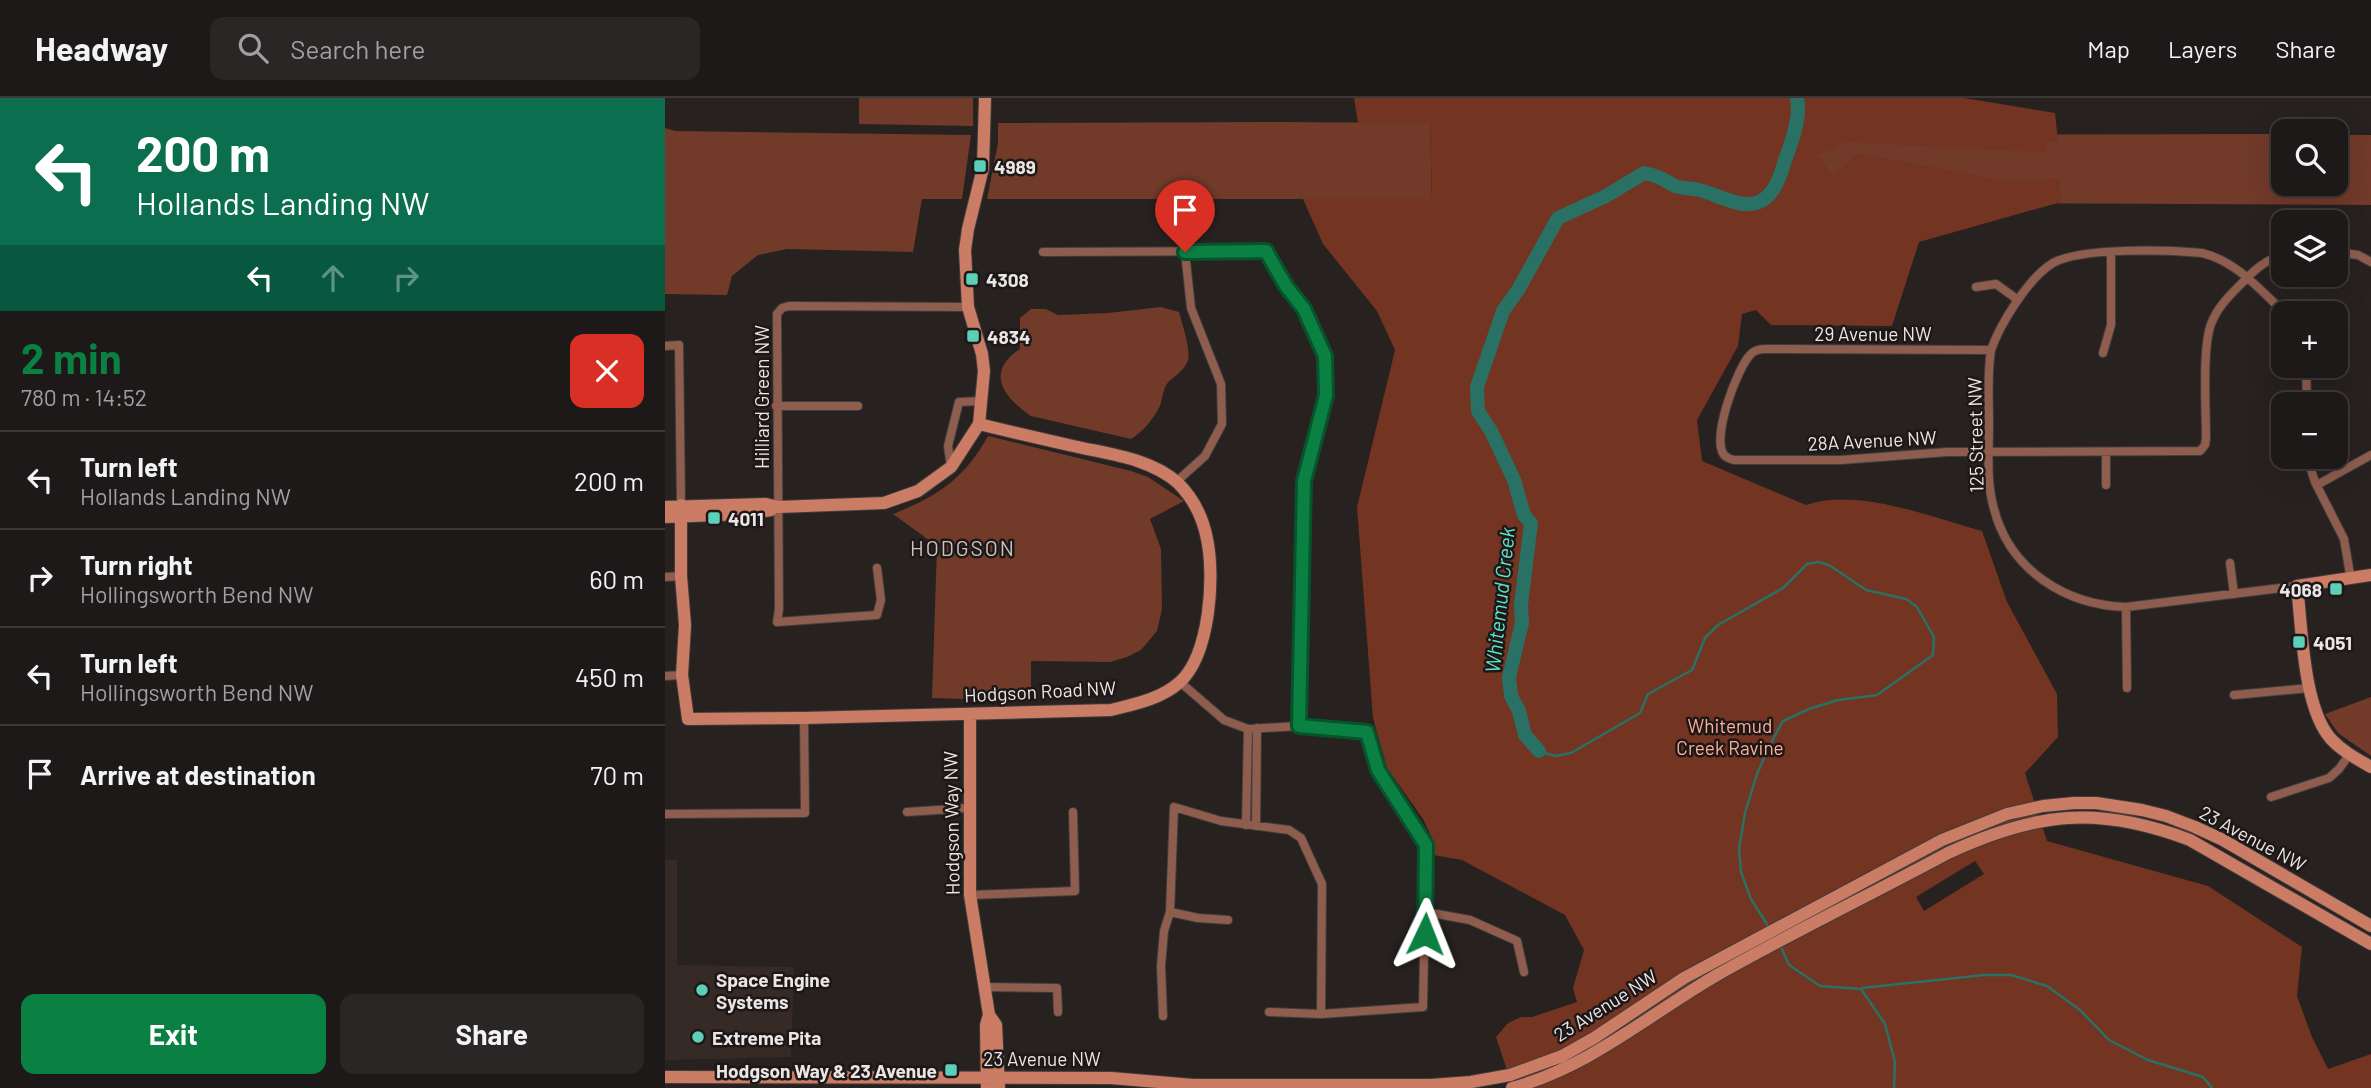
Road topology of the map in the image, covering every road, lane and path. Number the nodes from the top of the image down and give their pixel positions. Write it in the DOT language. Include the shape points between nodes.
graph roads {
  1 [pos="985,98"];
  2 [pos="1043,252"];
  3 [pos="1185,252"];
  4 [pos="2111,253"];
  5 [pos="2348,254"];
  6 [pos="2271,259"];
  7 [pos="2371,262"];
  8 [pos="2247,278"];
  9 [pos="1976,287"];
  10 [pos="2018,300"];
  11 [pos="2272,301"];
  12 [pos="968,307"];
  13 [pos="665,346"];
  14 [pos="1991,350"];
  15 [pos="2103,353"];
  16 [pos="982,401"];
  17 [pos="776,406"];
  18 [pos="858,406"];
  19 [pos="979,424"];
  20 [pos="1989,452"];
  21 [pos="2106,452"];
  22 [pos="1725,455"];
  23 [pos="2371,455"];
  24 [pos="951,467"];
  25 [pos="2309,469"];
  26 [pos="1177,482"];
  27 [pos="2106,485"];
  28 [pos="2317,485"];
  29 [pos="665,507"];
  30 [pos="778,507"];
  31 [pos="681,511"];
  32 [pos="665,517"];
  33 [pos="2230,563"];
  34 [pos="877,568"];
  35 [pos="2371,575"];
  36 [pos="681,576"];
  37 [pos="665,577"];
  38 [pos="2351,580"];
  39 [pos="2297,586"];
  40 [pos="2234,594"];
  41 [pos="2126,607"];
  42 [pos="682,675"];
  43 [pos="665,676"];
  44 [pos="1180,682"];
  45 [pos="2127,688"];
  46 [pos="2309,688"];
  47 [pos="2234,695"];
  48 [pos="970,714"];
  49 [pos="804,718"];
  50 [pos="1299,726"];
  51 [pos="1253,729"];
  52 [pos="2349,755"];
  53 [pos="2371,767"];
  54 [pos="2271,797"];
  55 [pos="968,808"];
  56 [pos="907,812"];
  57 [pos="1073,812"];
  58 [pos="665,814"];
  59 [pos="1251,825"];
  60 [pos="969,895"];
  61 [pos="1170,912"];
  62 [pos="1426,912"];
  63 [pos="1813,917"];
  64 [pos="1228,920"];
  65 [pos="2371,926"];
  66 [pos="2371,944"];
  67 [pos="1524,972"];
  68 [pos="986,987"];
  69 [pos="1058,1012"];
  70 [pos="1269,1012"];
  71 [pos="1321,1014"];
  72 [pos="1163,1016"];
  73 [pos="665,1077"];
  74 [pos="708,1077"];
  75 [pos="993,1083"];
  76 [pos="665,1085"];
  77 [pos="1512,1088"];
  1 -- 12 [label="main road" via="983,168 966,239"];
  2 -- 3 [label="street"];
  3 -- 26 [label="street" via="1191,308 1221,384 1222,425 1205,456"];
  3 -- 50 [label="street" via="1266,251 1304,309 1325,356 1326,395 1304,481"];
  4 -- 8 [label="street" via="2202,253 2228,263"];
  4 -- 10 [label="street, 125 Street NW" via="2077,254 2054,262"];
  4 -- 15 [label="street" via="2111,325"];
  5 -- 7 [label="street"];
  6 -- 8 [label="street"];
  8 -- 11 [label="street"];
  8 -- 21 [label="street, 28A Avenue NW" via="2221,305 2208,333 2203,448"];
  9 -- 10 [label="street" via="1996,284"];
  10 -- 14 [label="street, 125 Street NW"];
  12 -- 16 [label="main road" via="982,354"];
  12 -- 17 [label="street, Hilliard Green NW" via="782,308 775,320"];
  13 -- 31 [label="street" via="680,345"];
  14 -- 20 [label="street, 125 Street NW"];
  14 -- 22 [label="street, 29 Avenue NW" via="1755,351 1747,358 1724,412"];
  16 -- 19 [label="main road"];
  16 -- 24 [label="street" via="959,402 948,446"];
  17 -- 18 [label="street"];
  17 -- 30 [label="street, Hilliard Green NW"];
  19 -- 24 [label="main road"];
  19 -- 26 [label="main road, Hodgson Road NW" via="1142,462"];
  20 -- 21 [label="street, 28A Avenue NW"];
  20 -- 22 [label="street, 28A Avenue NW" via="1841,460 1734,460"];
  20 -- 41 [label="street, 125 Street NW" via="1994,510 2008,542 2029,569 2071,597"];
  21 -- 27 [label="street"];
  23 -- 28 [label="street"];
  24 -- 30 [label="main road" via="918,491 884,503"];
  25 -- 28 [label="street"];
  26 -- 44 [label="main road, Hodgson Road NW" via="1201,517 1209,562 1203,641"];
  28 -- 38 [label="street" via="2341,532"];
  29 -- 31 [label="main road"];
  30 -- 31 [label="main road" via="767,512"];
  30 -- 34 [label="street, Hilliard Green NW" via="777,622 877,615 881,600"];
  31 -- 32 [label="main road"];
  31 -- 36 [label="main road, Hodgson Road NW"];
  33 -- 40 [label="street"];
  35 -- 38 [label="main road"];
  36 -- 37 [label="street"];
  36 -- 42 [label="main road, Hodgson Road NW" via="685,625"];
  38 -- 39 [label="main road"];
  39 -- 40 [label="street, 125 Street NW"];
  39 -- 46 [label="main road"];
  40 -- 41 [label="street, 125 Street NW"];
  41 -- 45 [label="street"];
  42 -- 43 [label="street"];
  42 -- 49 [label="main road, Hodgson Road NW" via="688,719"];
  44 -- 48 [label="main road, Hodgson Road NW" via="1149,700 1111,710"];
  44 -- 51 [label="street" via="1224,720"];
  46 -- 47 [label="street"];
  46 -- 52 [label="main road" via="2320,723"];
  48 -- 49 [label="main road, Hodgson Road NW"];
  48 -- 55 [label="main road, Hodgson Way NW"];
  49 -- 58 [label="street" via="805,813"];
  50 -- 51 [label="street"];
  50 -- 62 [label="street" via="1367,732 1378,770 1426,845"];
  51 -- 59 [label="street"];
  52 -- 53 [label="main road"];
  52 -- 54 [label="street" via="2329,778"];
  55 -- 56 [label="street"];
  55 -- 60 [label="main road, Hodgson Way NW"];
  57 -- 60 [label="street" via="1075,891"];
  59 -- 61 [label="street" via="1174,807"];
  59 -- 71 [label="street" via="1289,830 1301,838 1322,884"];
  60 -- 68 [label="main road, Hodgson Way NW"];
  61 -- 64 [label="street"];
  61 -- 72 [label="street" via="1161,966"];
  62 -- 67 [label="street" via="1470,919 1517,941"];
  62 -- 71 [label="street" via="1423,1007"];
  63 -- 65 [label="main road, 23 Avenue NW" via="1942,840 1974,826 2043,806 2096,803 2166,816 2214,836"];
  63 -- 66 [label="main road, 23 Avenue NW" via="2010,827 2047,819 2096,817 2190,840"];
  63 -- 75 [label="main road, 23 Avenue NW" via="1745,944 1562,1056 1510,1075 1431,1085 1217,1085 1123,1078"];
  63 -- 77 [label="main road, 23 Avenue NW" via="1599,1051 1554,1074"];
  68 -- 69 [label="street" via="1057,988"];
  68 -- 75 [label="main road, Hodgson Way NW"];
  70 -- 71 [label="street"];
  73 -- 74 [label="main road, 23 Avenue NW"];
  74 -- 75 [label="main road, 23 Avenue NW"];
  74 -- 76 [label="main road"];
}
